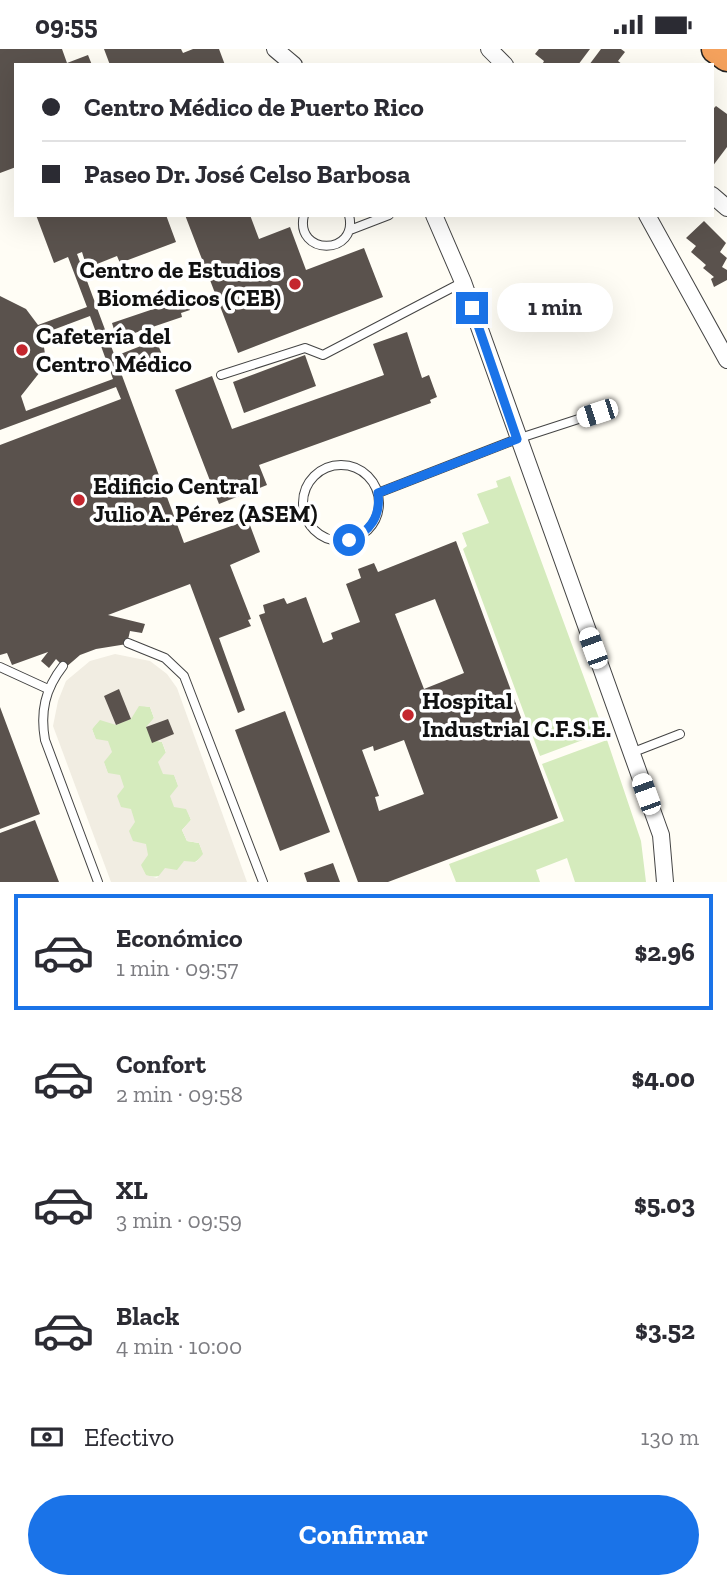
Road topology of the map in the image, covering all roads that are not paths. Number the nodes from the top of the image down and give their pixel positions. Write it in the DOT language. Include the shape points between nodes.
graph roads {
  1 [pos="275,49"];
  2 [pos="489,49"];
  3 [pos="716,49"];
  4 [pos="727,57"];
  5 [pos="291,63"];
  6 [pos="503,63"];
  7 [pos="304,217"];
  8 [pos="349,217"];
  9 [pos="384,217"];
  10 [pos="434,217"];
  11 [pos="648,217"];
  12 [pos="350,230"];
  13 [pos="463,282"];
  14 [pos="727,361"];
  15 [pos="220,375"];
  16 [pos="597,413"];
  17 [pos="517,439"];
  18 [pos="378,493"];
  19 [pos="128,643"];
  20 [pos="63,666"];
  21 [pos="0,667"];
  22 [pos="48,689"];
  23 [pos="680,734"];
  24 [pos="631,753"];
  25 [pos="98,882"];
  26 [pos="262,882"];
  27 [pos="665,882"];
  1 -- 5 [label="street"];
  2 -- 6 [label="street"];
  3 -- 4 [label="highway"];
  7 -- 12 [label="lane" via="306,236 319,246 338,245"];
  8 -- 12 [label="lane"];
  9 -- 12 [label="lane"];
  10 -- 13 [label="street"];
  11 -- 14 [label="street"];
  13 -- 15 [label="lane" via="323,355 305,348"];
  13 -- 17 [label="street"];
  16 -- 17 [label="lane"];
  17 -- 18 [label="lane"];
  17 -- 24 [label="street"];
  18 -- 18 [label="lane" via="371,478 360,470 335,465 307,484 304,515 322,536 349,540 373,524"];
  19 -- 26 [label="lane" via="165,658 184,676"];
  20 -- 22 [label="lane"];
  21 -- 22 [label="lane"];
  22 -- 25 [label="lane" via="42,720 45,740"];
  23 -- 24 [label="lane"];
  24 -- 27 [label="street" via="661,835"];
}
